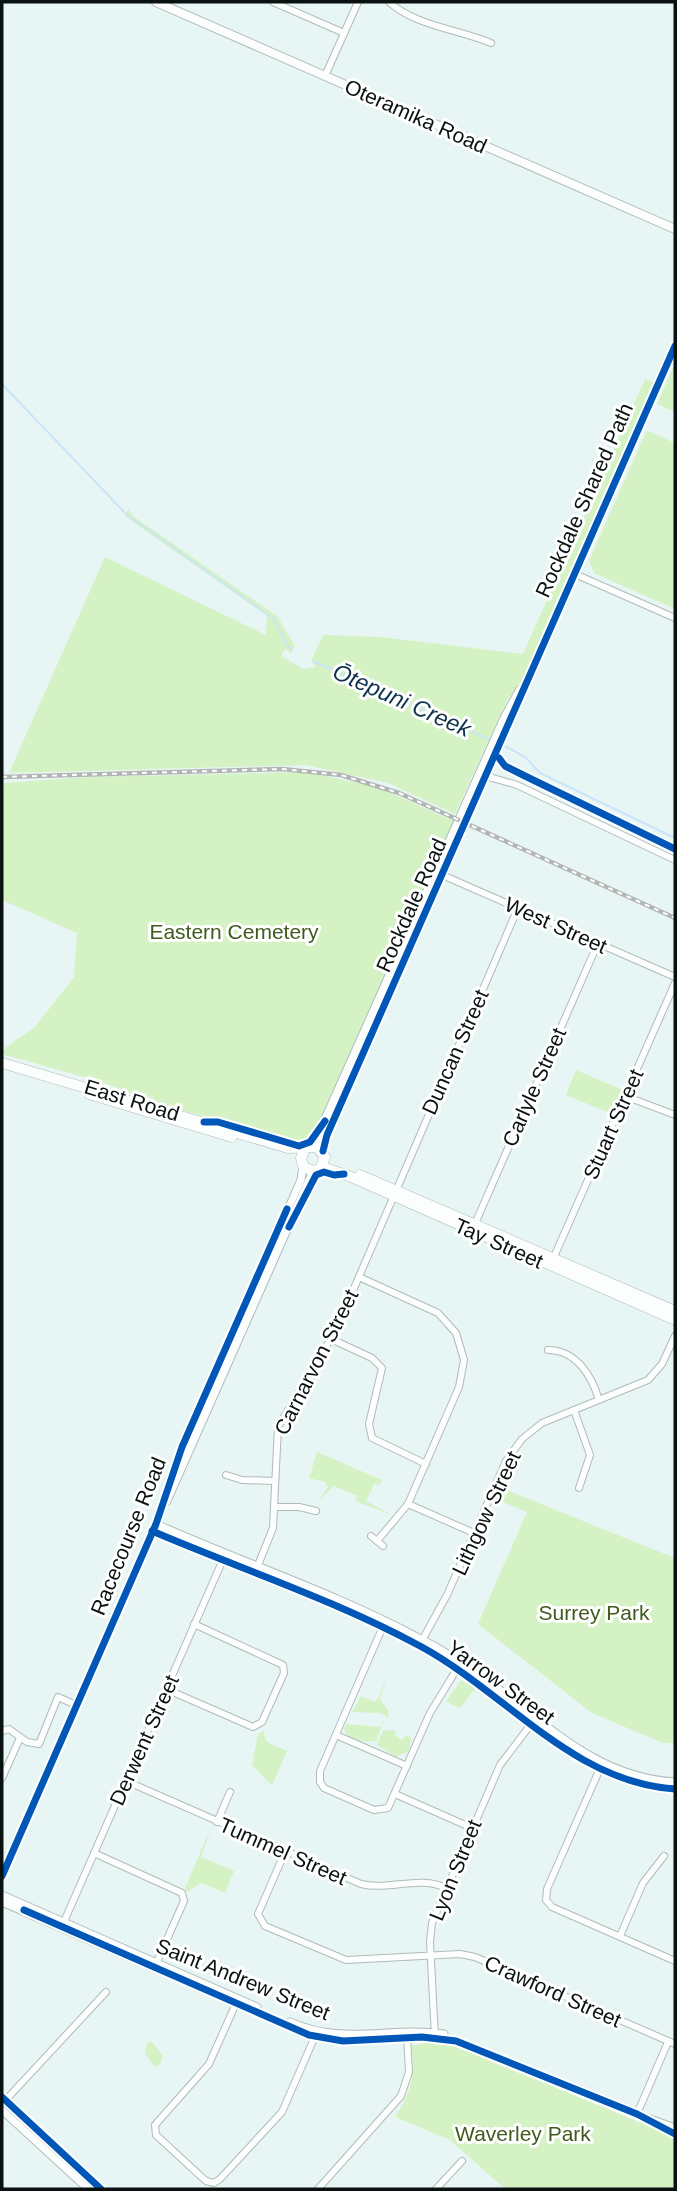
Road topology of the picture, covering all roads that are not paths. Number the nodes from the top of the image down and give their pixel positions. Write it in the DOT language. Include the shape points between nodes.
graph roads {
  1 [pos="156,2"];
  2 [pos="273,2"];
  3 [pos="358,2"];
  4 [pos="389,2"];
  5 [pos="344,33"];
  6 [pos="491,43"];
  7 [pos="325,76"];
  8 [pos="675,229"];
  9 [pos="675,346"];
  10 [pos="575,574"];
  11 [pos="675,618"];
  12 [pos="483,776"];
  13 [pos="675,860"];
  14 [pos="440,874"];
  15 [pos="519,908"];
  16 [pos="598,943"];
  17 [pos="675,980"];
  18 [pos="2,1063"];
  19 [pos="625,1096"];
  20 [pos="675,1115"];
  21 [pos="313,1159"];
  22 [pos="395,1192"];
  23 [pos="473,1227"];
  24 [pos="552,1261"];
  25 [pos="359,1277"];
  26 [pos="675,1311"];
  27 [pos="675,1320"];
  28 [pos="675,1336"];
  29 [pos="331,1339"];
  30 [pos="548,1350"];
  31 [pos="600,1400"];
  32 [pos="574,1410"];
  33 [pos="425,1464"];
  34 [pos="226,1475"];
  35 [pos="275,1481"];
  36 [pos="579,1488"];
  37 [pos="408,1504"];
  38 [pos="274,1507"];
  39 [pos="316,1511"];
  40 [pos="154,1527"];
  41 [pos="474,1533"];
  42 [pos="383,1546"];
  43 [pos="224,1557"];
  44 [pos="256,1570"];
  45 [pos="194,1624"];
  46 [pos="384,1625"];
  47 [pos="421,1643"];
  48 [pos="459,1665"];
  49 [pos="166,1689"];
  50 [pos="76,1705"];
  51 [pos="533,1721"];
  52 [pos="2,1731"];
  53 [pos="336,1735"];
  54 [pos="20,1738"];
  55 [pos="407,1766"];
  56 [pos="601,1767"];
  57 [pos="2,1778"];
  58 [pos="126,1781"];
  59 [pos="675,1782"];
  60 [pos="675,1789"];
  61 [pos="230,1792"];
  62 [pos="395,1794"];
  63 [pos="217,1822"];
  64 [pos="472,1828"];
  65 [pos="285,1852"];
  66 [pos="94,1853"];
  67 [pos="664,1856"];
  68 [pos="3,1871"];
  69 [pos="446,1888"];
  70 [pos="2,1895"];
  71 [pos="2,1902"];
  72 [pos="63,1925"];
  73 [pos="620,1936"];
  74 [pos="430,1956"];
  75 [pos="675,1961"];
  76 [pos="156,1965"];
  77 [pos="106,1992"];
  78 [pos="237,2001"];
  79 [pos="316,2034"];
  80 [pos="407,2035"];
  81 [pos="436,2035"];
  82 [pos="672,2043"];
  83 [pos="3,2103"];
  84 [pos="637,2114"];
  85 [pos="645,2118"];
  86 [pos="675,2128"];
  87 [pos="675,2133"];
  88 [pos="462,2161"];
  89 [pos="66,2163"];
  90 [pos="88,2189"];
  91 [pos="101,2189"];
  92 [pos="318,2189"];
  93 [pos="436,2189"];
  1 -- 7 [label="main road, Oteramika Road"];
  2 -- 5 [label="street"];
  3 -- 5 [label="street"];
  4 -- 6 [label="street" via="410,18"];
  5 -- 7 [label="street"];
  7 -- 8 [label="main road, Oteramika Road"];
  9 -- 10 [label="main road, Rockdale Road"];
  10 -- 11 [label="street"];
  10 -- 12 [label="main road, Rockdale Road"];
  12 -- 13 [label="street" via="517,785"];
  12 -- 14 [label="main road, Rockdale Road"];
  14 -- 15 [label="street, West Street"];
  14 -- 21 [label="main road, Rockdale Road"];
  15 -- 16 [label="street, West Street"];
  15 -- 22 [label="street, Duncan Street"];
  16 -- 17 [label="street, West Street"];
  16 -- 23 [label="street, Carlyle Street"];
  17 -- 19 [label="street, Stuart Street"];
  18 -- 21 [label="highway, East Road"];
  19 -- 20 [label="street"];
  19 -- 24 [label="street, Stuart Street"];
  21 -- 22 [label="highway, Tay Street"];
  21 -- 40 [label="street, Racecourse Road"];
  22 -- 23 [label="highway, Tay Street"];
  22 -- 25 [label="street, Carnarvon Street"];
  23 -- 24 [label="highway, Tay Street"];
  24 -- 26 [label="highway, Tay Street"];
  24 -- 27 [label="highway, Tay Street"];
  25 -- 29 [label="street, Carnarvon Street"];
  25 -- 33 [label="street" via="439,1313 461,1345 461,1383"];
  28 -- 31 [label="street, Lithgow Street" via="652,1376"];
  29 -- 33 [label="street" via="372,1358 382,1368 368,1427 372,1438"];
  29 -- 35 [label="street, Carnarvon Street" via="278,1427"];
  30 -- 31 [label="street" via="578,1363"];
  31 -- 32 [label="street, Lithgow Street"];
  32 -- 36 [label="street" via="590,1455"];
  32 -- 41 [label="street, Lithgow Street" via="542,1423 517,1444"];
  33 -- 37 [label="street"];
  34 -- 35 [label="street"];
  35 -- 38 [label="street, Carnarvon Street"];
  37 -- 41 [label="street"];
  37 -- 42 [label="street" via="374,1538"];
  38 -- 39 [label="street"];
  38 -- 44 [label="street, Carnarvon Street" via="273,1531"];
  40 -- 43 [label="street, Yarrow Street"];
  40 -- 50 [label="street, Racecourse Road"];
  41 -- 47 [label="street, Lithgow Street"];
  43 -- 44 [label="street, Yarrow Street"];
  43 -- 45 [label="street, Derwent Street"];
  44 -- 46 [label="street, Yarrow Street"];
  45 -- 49 [label="street, Derwent Street"];
  45 -- 49 [label="street" via="283,1665 284,1673 260,1724 253,1727"];
  46 -- 47 [label="street, Yarrow Street"];
  46 -- 53 [label="street"];
  47 -- 48 [label="street, Yarrow Street"];
  48 -- 51 [label="street, Yarrow Street"];
  48 -- 55 [label="street" via="430,1713"];
  49 -- 58 [label="street, Derwent Street"];
  50 -- 54 [label="street" via="58,1698 41,1742 32,1744"];
  50 -- 68 [label="street, Racecourse Road"];
  51 -- 56 [label="street, Yarrow Street" via="561,1748"];
  51 -- 64 [label="street, Lyon Street" via="503,1760"];
  52 -- 54 [label="street" via="9,1729"];
  53 -- 55 [label="street"];
  53 -- 62 [label="street" via="319,1775 324,1787 378,1811 388,1808"];
  54 -- 57 [label="street"];
  55 -- 62 [label="street"];
  56 -- 59 [label="street, Yarrow Street"];
  56 -- 60 [label="street, Yarrow Street" via="637,1784"];
  56 -- 73 [label="street" via="546,1900 552,1907"];
  58 -- 63 [label="street, Tummel Street"];
  58 -- 66 [label="street, Derwent Street"];
  61 -- 63 [label="street"];
  62 -- 64 [label="street"];
  63 -- 65 [label="street, Tummel Street"];
  64 -- 69 [label="street, Lyon Street"];
  65 -- 69 [label="street, Tummel Street" via="366,1886 432,1883"];
  65 -- 74 [label="street, Crawford Street" via="260,1910 262,1924 340,1959"];
  66 -- 72 [label="street, Derwent Street"];
  66 -- 76 [label="street" via="182,1893 184,1901"];
  67 -- 73 [label="street" via="643,1883"];
  69 -- 74 [label="street, Lyon Street" via="432,1923"];
  70 -- 72 [label="street, Saint Andrew Street"];
  71 -- 72 [label="street, Saint Andrew Street"];
  72 -- 76 [label="street, Saint Andrew Street"];
  73 -- 75 [label="street"];
  74 -- 81 [label="street, Lyon Street"];
  74 -- 82 [label="street, Crawford Street" via="475,1957"];
  76 -- 78 [label="street, Saint Andrew Street"];
  77 -- 83 [label="street"];
  78 -- 79 [label="street, Saint Andrew Street"];
  78 -- 79 [label="street" via="209,2064 155,2125 156,2135 205,2181 220,2179 282,2112"];
  79 -- 80 [label="street, Saint Andrew Street" via="343,2041"];
  80 -- 81 [label="street, Saint Andrew Street"];
  80 -- 92 [label="street" via="409,2072 401,2096"];
  81 -- 84 [label="street, Saint Andrew Street"];
  82 -- 84 [label="street"];
  83 -- 89 [label="street"];
  84 -- 85 [label="street, Saint Andrew Street"];
  85 -- 86 [label="street, Saint Andrew Street"];
  85 -- 87 [label="street, Saint Andrew Street"];
  88 -- 93 [label="street"];
  89 -- 90 [label="street"];
  89 -- 91 [label="street"];
}
